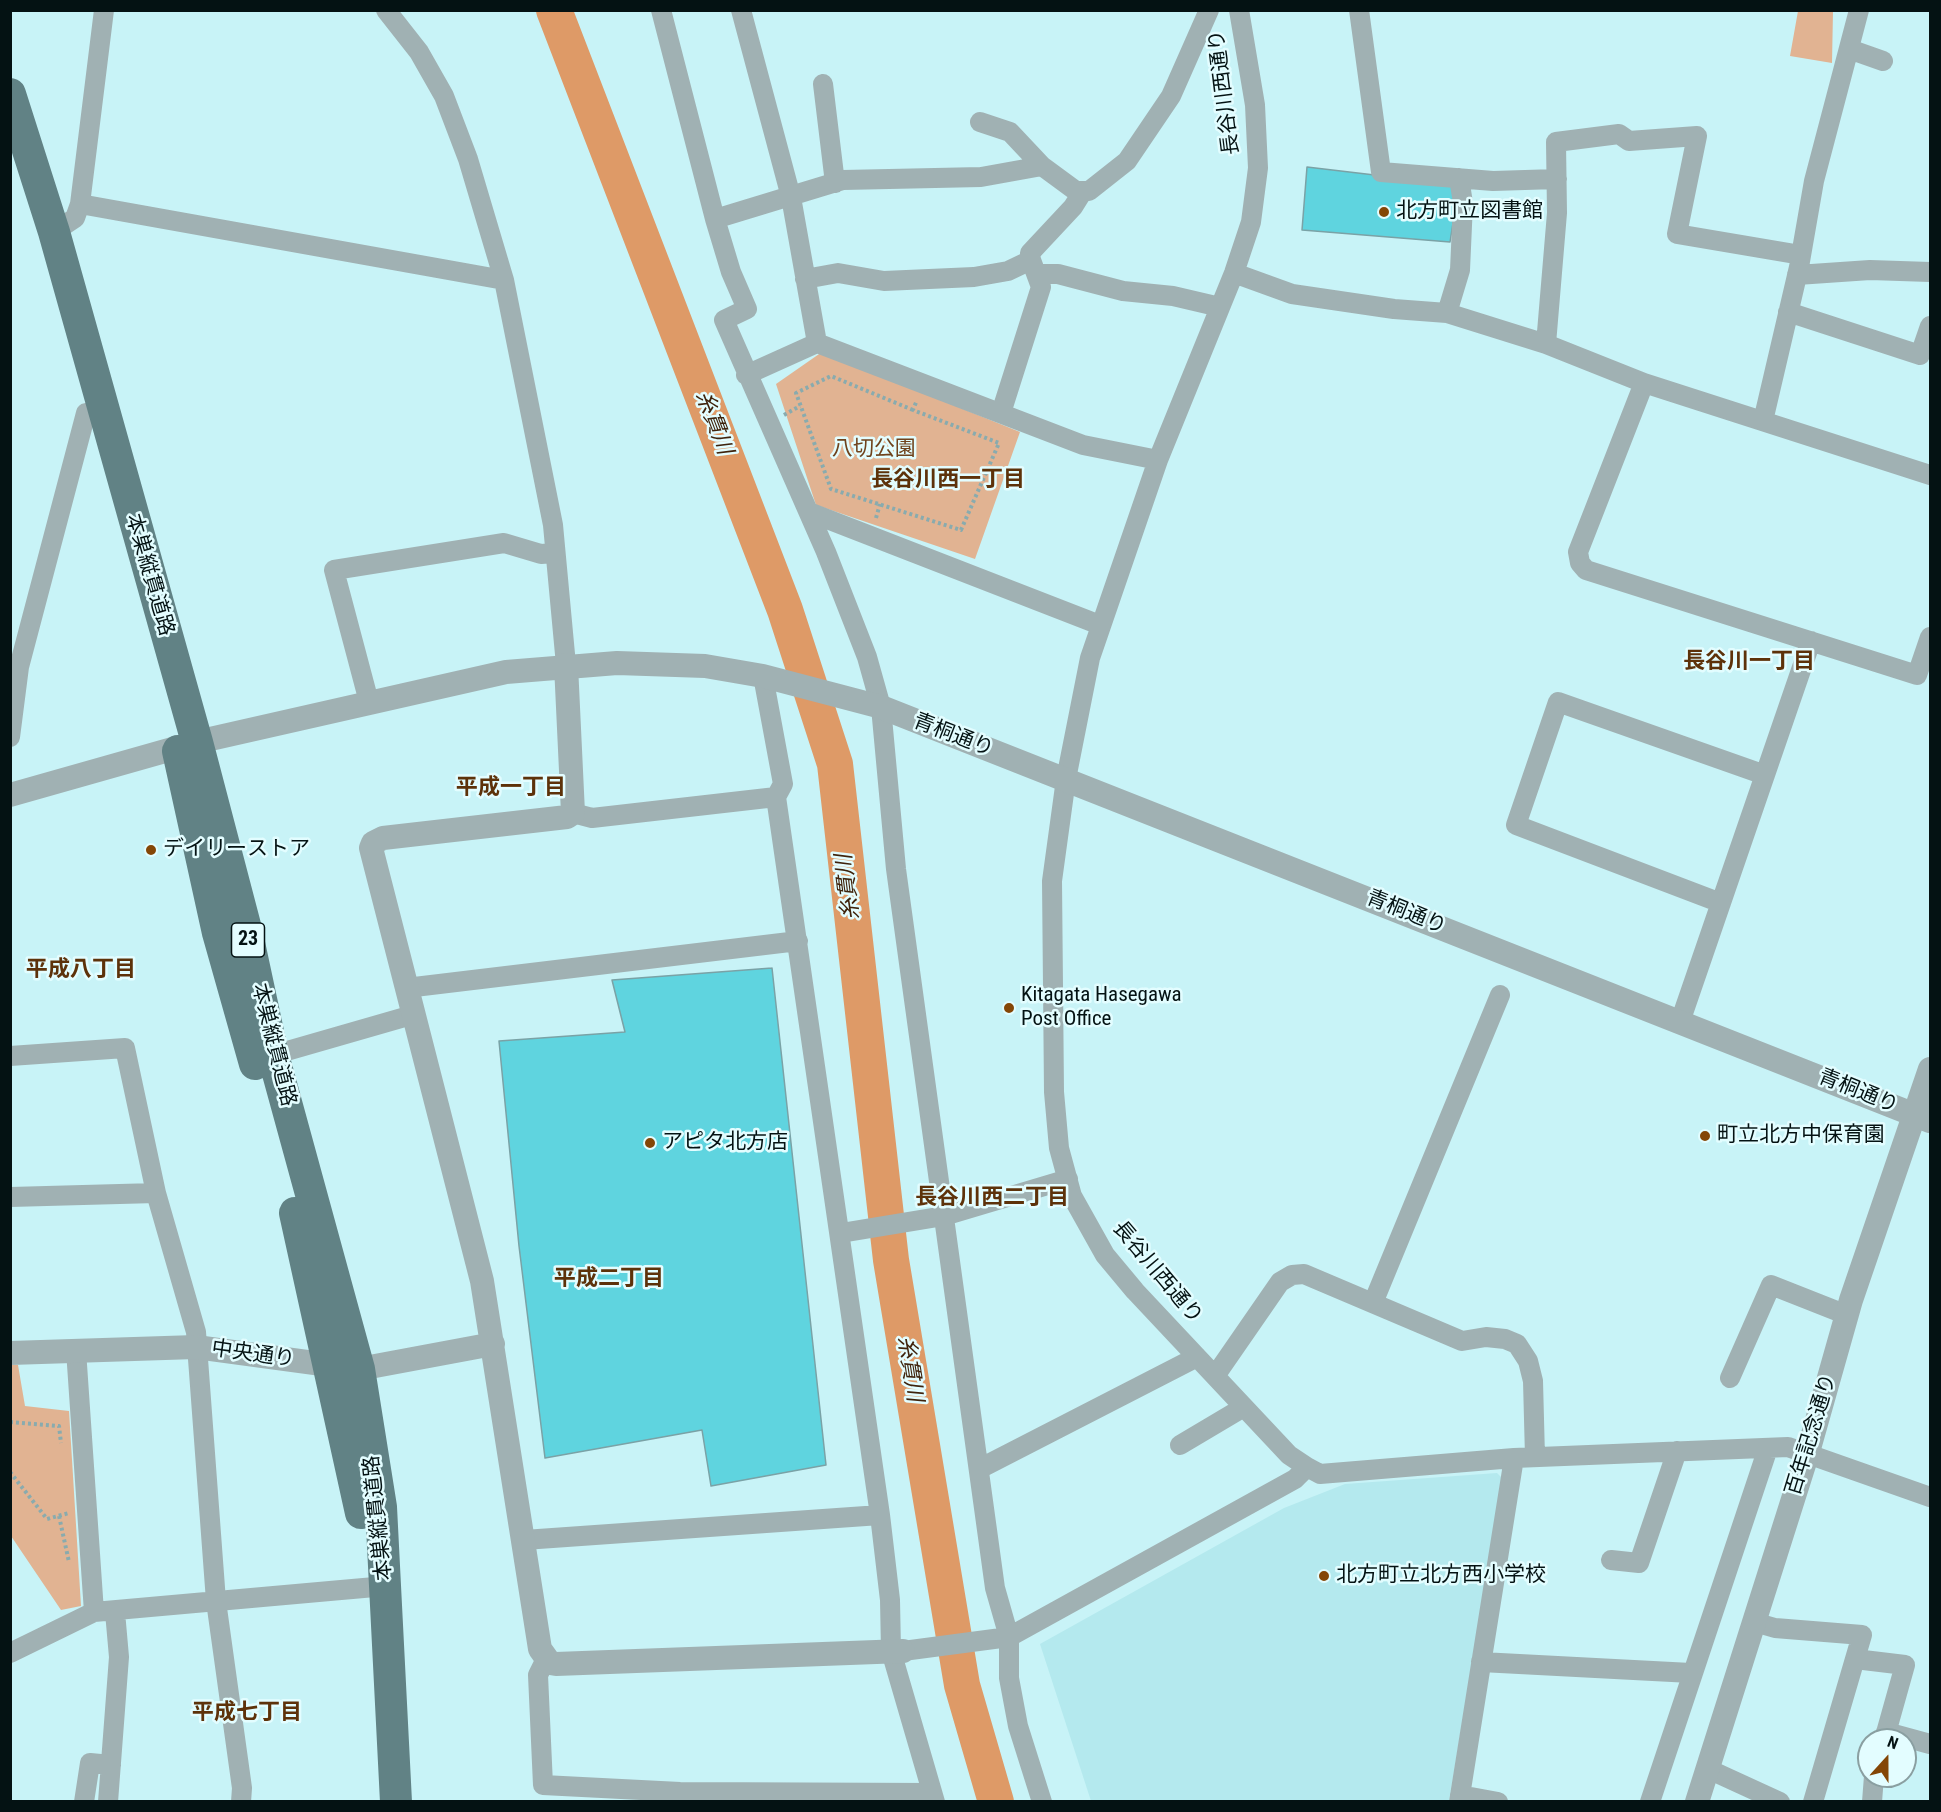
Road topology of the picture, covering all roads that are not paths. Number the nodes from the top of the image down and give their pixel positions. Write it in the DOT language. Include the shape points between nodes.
graph roads {
  1 [pos="104,10"];
  2 [pos="386,10"];
  3 [pos="661,10"];
  4 [pos="741,10"];
  5 [pos="1209,10"];
  6 [pos="1239,10"];
  7 [pos="1359,10"];
  8 [pos="1858,10"];
  9 [pos="1849,49"];
  10 [pos="1883,61"];
  11 [pos="823,84"];
  12 [pos="10,94"];
  13 [pos="980,122"];
  14 [pos="10,164"];
  15 [pos="1042,166"];
  16 [pos="1459,178"];
  17 [pos="1557,179"];
  18 [pos="835,183"];
  19 [pos="1083,191"];
  20 [pos="791,196"];
  21 [pos="80,204"];
  22 [pos="715,219"];
  23 [pos="54,232"];
  24 [pos="1801,255"];
  25 [pos="1034,267"];
  26 [pos="1930,272"];
  27 [pos="1234,273"];
  28 [pos="1797,275"];
  29 [pos="805,279"];
  30 [pos="504,280"];
  31 [pos="1220,307"];
  32 [pos="1788,312"];
  33 [pos="1447,313"];
  34 [pos="1930,326"];
  35 [pos="817,343"];
  36 [pos="1546,344"];
  37 [pos="746,375"];
  38 [pos="1644,383"];
  39 [pos="95,412"];
  40 [pos="1001,413"];
  41 [pos="1763,421"];
  42 [pos="1158,460"];
  43 [pos="1930,475"];
  44 [pos="809,512"];
  45 [pos="555,553"];
  46 [pos="1100,625"];
  47 [pos="1930,637"];
  48 [pos="1811,641"];
  49 [pos="15,664"];
  50 [pos="566,665"];
  51 [pos="763,676"];
  52 [pos="369,702"];
  53 [pos="880,707"];
  54 [pos="10,737"];
  55 [pos="187,745"];
  56 [pos="1765,775"];
  57 [pos="1066,779"];
  58 [pos="10,795"];
  59 [pos="776,796"];
  60 [pos="573,813"];
  61 [pos="1721,903"];
  62 [pos="798,940"];
  63 [pos="406,988"];
  64 [pos="1500,995"];
  65 [pos="412,1015"];
  66 [pos="1680,1022"];
  67 [pos="273,1055"];
  68 [pos="10,1056"];
  69 [pos="1930,1070"];
  70 [pos="1922,1118"];
  71 [pos="1068,1179"];
  72 [pos="156,1193"];
  73 [pos="10,1197"];
  74 [pos="939,1217"];
  75 [pos="846,1232"];
  76 [pos="1373,1303"];
  77 [pos="1847,1315"];
  78 [pos="493,1344"];
  79 [pos="196,1347"];
  80 [pos="75,1350"];
  81 [pos="10,1353"];
  82 [pos="1197,1357"];
  83 [pos="344,1367"];
  84 [pos="1215,1376"];
  85 [pos="1730,1378"];
  86 [pos="1244,1407"];
  87 [pos="1180,1445"];
  88 [pos="1768,1448"];
  89 [pos="1677,1451"];
  90 [pos="1808,1452"];
  91 [pos="1535,1457"];
  92 [pos="1514,1458"];
  93 [pos="1307,1467"];
  94 [pos="979,1469"];
  95 [pos="1930,1497"];
  96 [pos="880,1515"];
  97 [pos="524,1540"];
  98 [pos="1611,1560"];
  99 [pos="377,1585"];
  100 [pos="216,1601"];
  101 [pos="94,1612"];
  102 [pos="115,1612"];
  103 [pos="1754,1622"];
  104 [pos="1007,1638"];
  105 [pos="897,1651"];
  106 [pos="10,1653"];
  107 [pos="546,1659"];
  108 [pos="1855,1659"];
  109 [pos="1481,1662"];
  110 [pos="1691,1673"];
  111 [pos="1887,1728"];
  112 [pos="111,1765"];
  113 [pos="1707,1769"];
  114 [pos="680,1797"];
  115 [pos="933,1797"];
  116 [pos="1460,1798"];
  117 [pos="84,1802"];
  118 [pos="108,1802"];
  119 [pos="241,1802"];
  120 [pos="376,1802"];
  121 [pos="396,1802"];
  122 [pos="1042,1802"];
  123 [pos="1498,1802"];
  124 [pos="1650,1802"];
  125 [pos="1697,1802"];
  126 [pos="1780,1802"];
  127 [pos="1813,1802"];
  1 -- 21 [label="street"];
  2 -- 30 [label="street" via="418,52 444,96 468,159"];
  3 -- 22 [label="street"];
  4 -- 20 [label="street"];
  5 -- 19 [label="street" via="1172,96 1127,161 1089,191"];
  6 -- 27 [label="street, 長谷川西通り" via="1255,105 1258,168 1251,222"];
  7 -- 16 [label="street" via="1381,172"];
  8 -- 9 [label="street"];
  9 -- 10 [label="street"];
  9 -- 24 [label="street" via="1814,181"];
  11 -- 18 [label="street"];
  12 -- 23 [label="main road, 本巣縦貫道路 / 23"];
  13 -- 15 [label="street" via="1010,132"];
  14 -- 39 [label="main road, 本巣縦貫道路 / 23"];
  15 -- 18 [label="street" via="981,177"];
  15 -- 19 [label="street" via="1076,191"];
  16 -- 17 [label="street"];
  16 -- 33 [label="street" via="1463,203 1460,270"];
  17 -- 24 [label="street" via="1556,142 1619,134 1629,141 1697,135 1677,234"];
  17 -- 36 [label="street"];
  18 -- 20 [label="street"];
  19 -- 25 [label="street" via="1030,253"];
  20 -- 22 [label="street"];
  20 -- 29 [label="street"];
  21 -- 23 [label="street" via="75,218"];
  21 -- 30 [label="street"];
  22 -- 37 [label="street" via="747,309 724,320"];
  23 -- 39 [label="main road, 本巣縦貫道路 / 23"];
  24 -- 28 [label="street"];
  25 -- 29 [label="street" via="974,277 884,281 838,273"];
  25 -- 31 [label="street" via="1124,291 1173,296"];
  25 -- 40 [label="street" via="1041,287"];
  26 -- 28 [label="street" via="1870,270"];
  27 -- 31 [label="street, 長谷川西通り"];
  27 -- 33 [label="street" via="1292,294"];
  28 -- 32 [label="street"];
  29 -- 35 [label="street"];
  30 -- 45 [label="street" via="553,525"];
  31 -- 42 [label="street, 長谷川西通り"];
  32 -- 34 [label="street" via="1920,355"];
  32 -- 41 [label="street"];
  33 -- 36 [label="street"];
  35 -- 37 [label="street"];
  35 -- 40 [label="street"];
  36 -- 38 [label="street"];
  37 -- 44 [label="street"];
  38 -- 41 [label="street"];
  38 -- 48 [label="street" via="1578,552 1580,562 1586,570"];
  39 -- 49 [label="street"];
  39 -- 55 [label="main road, 本巣縦貫道路 / 23"];
  40 -- 42 [label="street" via="1083,445"];
  41 -- 43 [label="street"];
  42 -- 46 [label="street, 長谷川西通り"];
  44 -- 46 [label="street"];
  44 -- 53 [label="street" via="867,657"];
  45 -- 50 [label="street"];
  45 -- 52 [label="street" via="541,554 504,543 333,570"];
  46 -- 57 [label="street, 長谷川西通り"];
  47 -- 48 [label="street" via="1917,675"];
  48 -- 56 [label="street"];
  49 -- 54 [label="street"];
  50 -- 51 [label="street, 青桐通り" via="705,666"];
  50 -- 52 [label="street, 青桐通り" via="506,672"];
  50 -- 60 [label="street"];
  51 -- 53 [label="street, 青桐通り"];
  51 -- 59 [label="street" via="783,784"];
  52 -- 55 [label="street, 青桐通り"];
  53 -- 57 [label="street, 青桐通り"];
  53 -- 74 [label="street"];
  55 -- 58 [label="street, 青桐通り"];
  55 -- 67 [label="main road, 本巣縦貫道路 / 23" via="246,929"];
  55 -- 83 [label="main road, 本巣縦貫道路 / 23" via="218,933 305,1248"];
  56 -- 61 [label="street"];
  56 -- 61 [label="street" via="1558,702 1554,713 1516,825"];
  57 -- 66 [label="street, 青桐通り"];
  57 -- 71 [label="street, 長谷川西通り" via="1052,881 1051,929 1054,1092 1059,1148"];
  59 -- 60 [label="street" via="592,818"];
  59 -- 62 [label="street"];
  60 -- 63 [label="street" via="567,817 383,838 373,843 371,852"];
  61 -- 66 [label="street"];
  62 -- 63 [label="street"];
  62 -- 75 [label="street"];
  63 -- 65 [label="street"];
  64 -- 76 [label="street"];
  65 -- 67 [label="street"];
  65 -- 78 [label="street" via="483,1281"];
  66 -- 70 [label="street, 青桐通り"];
  67 -- 83 [label="main road, 本巣縦貫道路 / 23"];
  68 -- 72 [label="street" via="125,1048"];
  69 -- 70 [label="street, 百年記念通り"];
  70 -- 77 [label="street, 百年記念通り"];
  71 -- 74 [label="street"];
  71 -- 82 [label="street, 長谷川西通り" via="1084,1221 1105,1256"];
  72 -- 73 [label="street"];
  72 -- 79 [label="street" via="196,1332"];
  74 -- 75 [label="street"];
  74 -- 94 [label="street"];
  75 -- 96 [label="street"];
  76 -- 84 [label="street" via="1304,1274 1292,1275 1280,1282"];
  76 -- 91 [label="street" via="1462,1341 1486,1337 1517,1344 1528,1361 1533,1381"];
  77 -- 85 [label="street" via="1772,1285"];
  77 -- 90 [label="street, 百年記念通り"];
  78 -- 83 [label="street, 中央通り"];
  78 -- 97 [label="street"];
  79 -- 80 [label="street, 中央通り"];
  79 -- 83 [label="street, 中央通り"];
  79 -- 100 [label="street"];
  80 -- 81 [label="street, 中央通り"];
  80 -- 101 [label="street" via="77,1511"];
  82 -- 84 [label="street, 長谷川西通り"];
  82 -- 94 [label="street"];
  83 -- 99 [label="main road, 本巣縦貫道路 / 23" via="381,1507"];
  84 -- 86 [label="street, 長谷川西通り"];
  86 -- 87 [label="street"];
  86 -- 93 [label="street, 長谷川西通り" via="1289,1455"];
  88 -- 89 [label="street"];
  88 -- 90 [label="street"];
  88 -- 110 [label="street"];
  89 -- 91 [label="street"];
  89 -- 98 [label="street" via="1639,1563"];
  90 -- 95 [label="street"];
  90 -- 103 [label="street, 百年記念通り"];
  91 -- 92 [label="street"];
  92 -- 93 [label="street" via="1320,1474"];
  92 -- 109 [label="street"];
  93 -- 104 [label="street" via="1295,1479"];
  94 -- 104 [label="street" via="995,1588"];
  96 -- 97 [label="street"];
  96 -- 105 [label="street"];
  97 -- 107 [label="street" via="540,1649"];
  99 -- 100 [label="street"];
  99 -- 120 [label="main road, 本巣縦貫道路 / 23"];
  99 -- 121 [label="main road, 本巣縦貫道路 / 23"];
  100 -- 102 [label="street"];
  100 -- 119 [label="street"];
  101 -- 102 [label="street"];
  101 -- 106 [label="street"];
  102 -- 112 [label="street" via="119,1657"];
  103 -- 108 [label="street" via="1775,1628 1862,1635"];
  103 -- 113 [label="street, 百年記念通り"];
  104 -- 105 [label="street"];
  104 -- 122 [label="street" via="1018,1726"];
  105 -- 107 [label="street" via="556,1664"];
  105 -- 115 [label="street"];
  107 -- 114 [label="street" via="538,1675 543,1785"];
  108 -- 111 [label="street" via="1905,1665"];
  108 -- 127 [label="street"];
  109 -- 110 [label="street"];
  109 -- 116 [label="street"];
  110 -- 124 [label="street"];
  112 -- 117 [label="street" via="90,1763"];
  112 -- 118 [label="street"];
  113 -- 125 [label="street, 百年記念通り"];
  113 -- 126 [label="street"];
  114 -- 115 [label="street"];
  116 -- 123 [label="street"];
}
